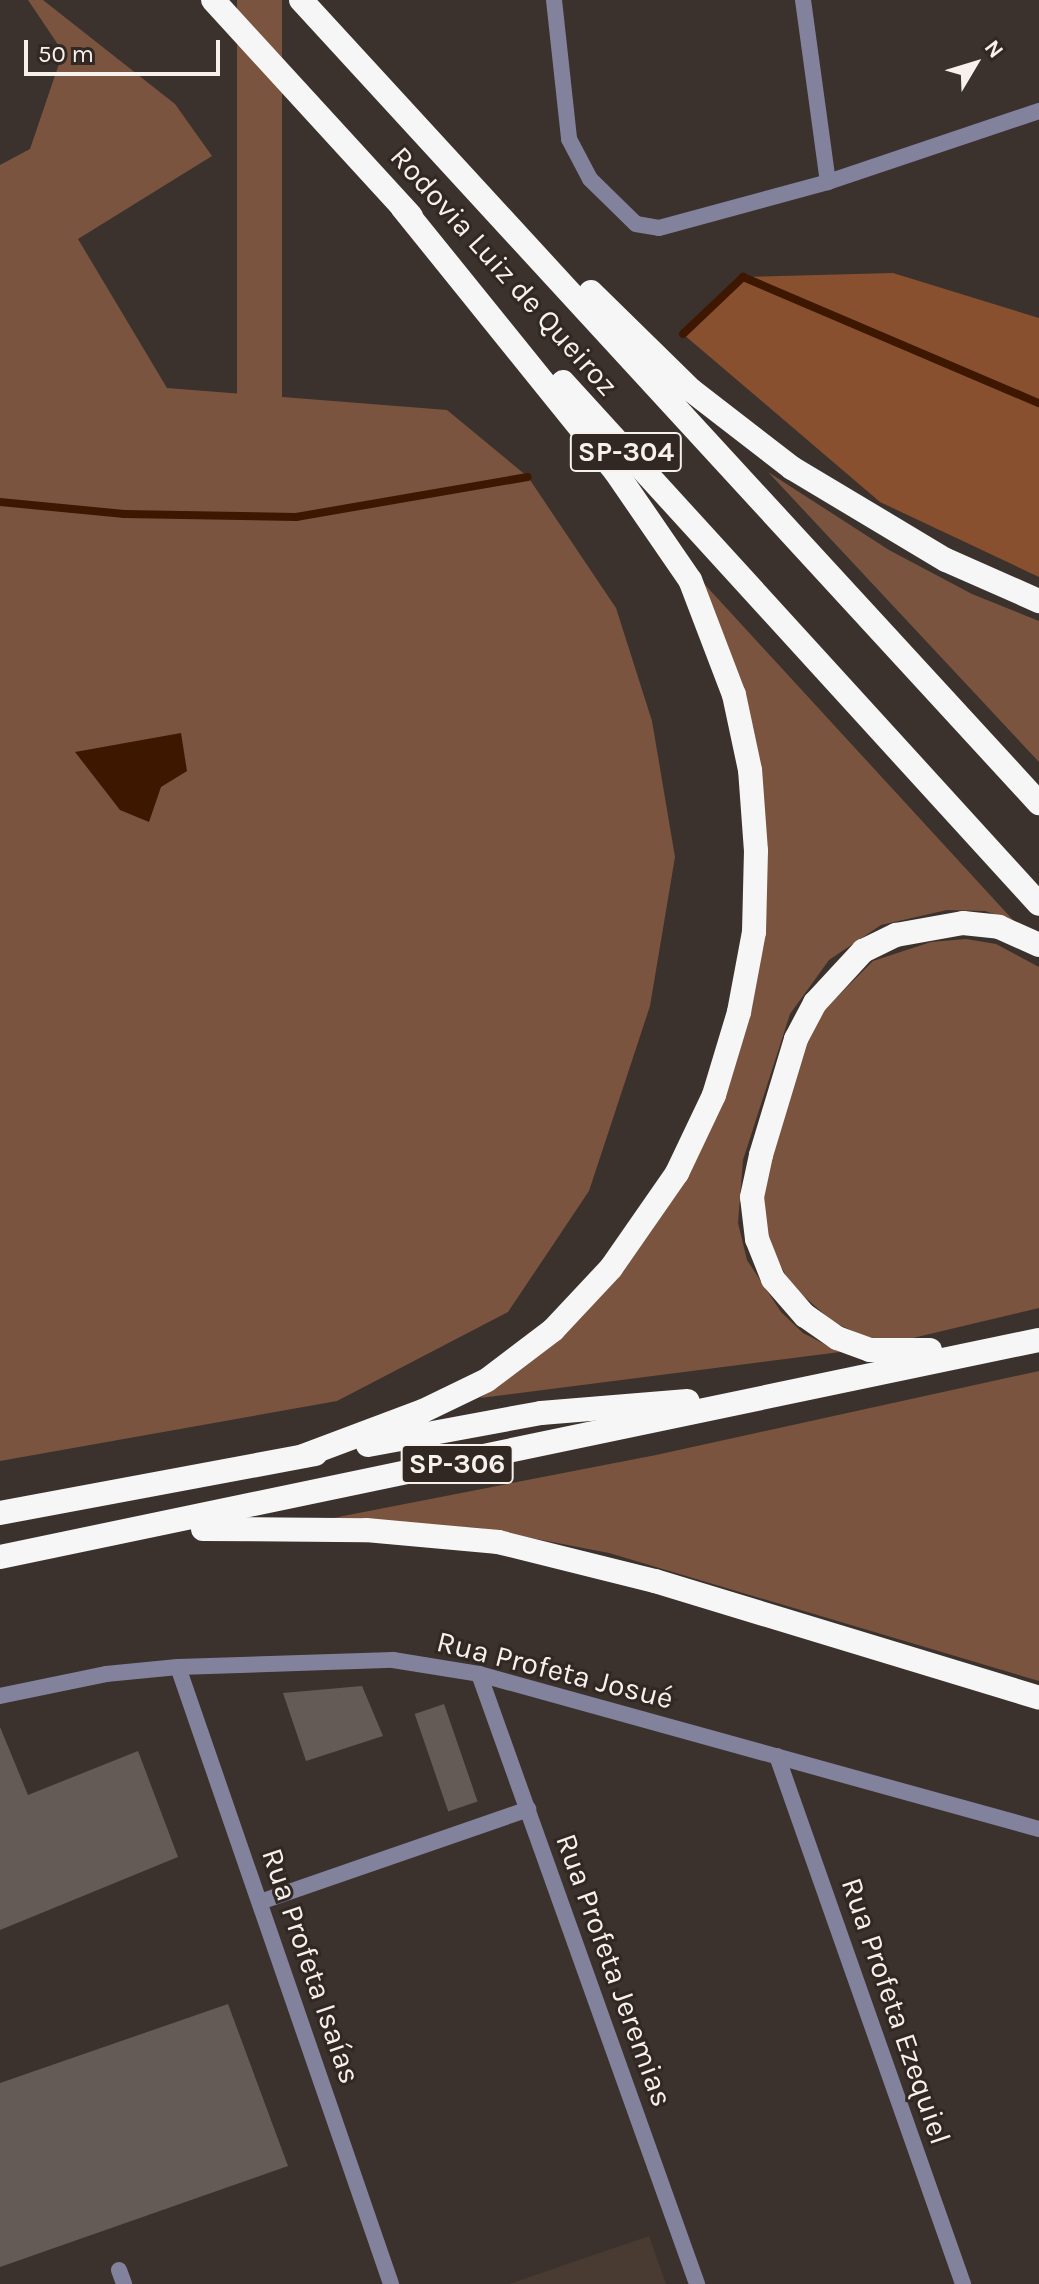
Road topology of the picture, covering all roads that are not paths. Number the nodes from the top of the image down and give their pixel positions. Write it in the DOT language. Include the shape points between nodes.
graph roads {
  1 [pos="213,0"];
  2 [pos="302,0"];
  3 [pos="554,0"];
  4 [pos="803,0"];
  5 [pos="1039,111"];
  6 [pos="828,182"];
  7 [pos="402,207"];
  8 [pos="1039,601"];
  9 [pos="1039,803"];
  10 [pos="1039,904"];
  11 [pos="1039,945"];
  12 [pos="1039,1338"];
  13 [pos="777,1394"];
  14 [pos="303,1456"];
  15 [pos="0,1513"];
  16 [pos="136,1531"];
  17 [pos="0,1557"];
  18 [pos="178,1667"];
  19 [pos="479,1674"];
  20 [pos="0,1696"];
  21 [pos="1039,1698"];
  22 [pos="777,1756"];
  23 [pos="528,1809"];
  24 [pos="1039,1829"];
  25 [pos="260,1902"];
  26 [pos="391,2284"];
  27 [pos="697,2284"];
  28 [pos="963,2284"];
  1 -- 7 [label="highway, Rodovia Luiz de Queiroz / SP-304"];
  2 -- 8 [label="highway" via="691,390 792,468 870,516 946,560"];
  2 -- 9 [label="highway, Rodovia Luiz de Queiroz / SP-304"];
  3 -- 6 [label="street" via="569,139 612,204 636,224 659,228"];
  4 -- 6 [label="street"];
  5 -- 6 [label="street"];
  7 -- 10 [label="highway, Rodovia Luiz de Queiroz / SP-304"];
  7 -- 14 [label="highway" via="615,471 690,580 734,695 750,770 754,932 733,1039 714,1095 677,1173 611,1268 553,1330 487,1380 412,1416"];
  11 -- 12 [label="highway" via="999,927 963,923 896,935 863,951 815,1003 796,1039 752,1197 757,1239 773,1279 805,1316 837,1338 870,1350 913,1352"];
  12 -- 13 [label="highway, SP-306"];
  13 -- 14 [label="highway, SP-306" via="541,1413"];
  13 -- 16 [label="highway, SP-306"];
  14 -- 15 [label="highway, SP-306"];
  16 -- 17 [label="highway, SP-306"];
  16 -- 21 [label="highway" via="271,1527 498,1542 655,1581"];
  18 -- 19 [label="street, Rua Profeta Josué" via="393,1660"];
  18 -- 20 [label="street, Rua Profeta Josué" via="106,1674"];
  18 -- 25 [label="street, Rua Profeta Isaías"];
  19 -- 22 [label="street, Rua Profeta Josué"];
  19 -- 23 [label="street, Rua Profeta Jeremias"];
  22 -- 24 [label="street, Rua Profeta Josué"];
  22 -- 28 [label="street, Rua Profeta Ezequiel"];
  23 -- 25 [label="street"];
  23 -- 27 [label="street, Rua Profeta Jeremias"];
  25 -- 26 [label="street, Rua Profeta Isaías"];
}
